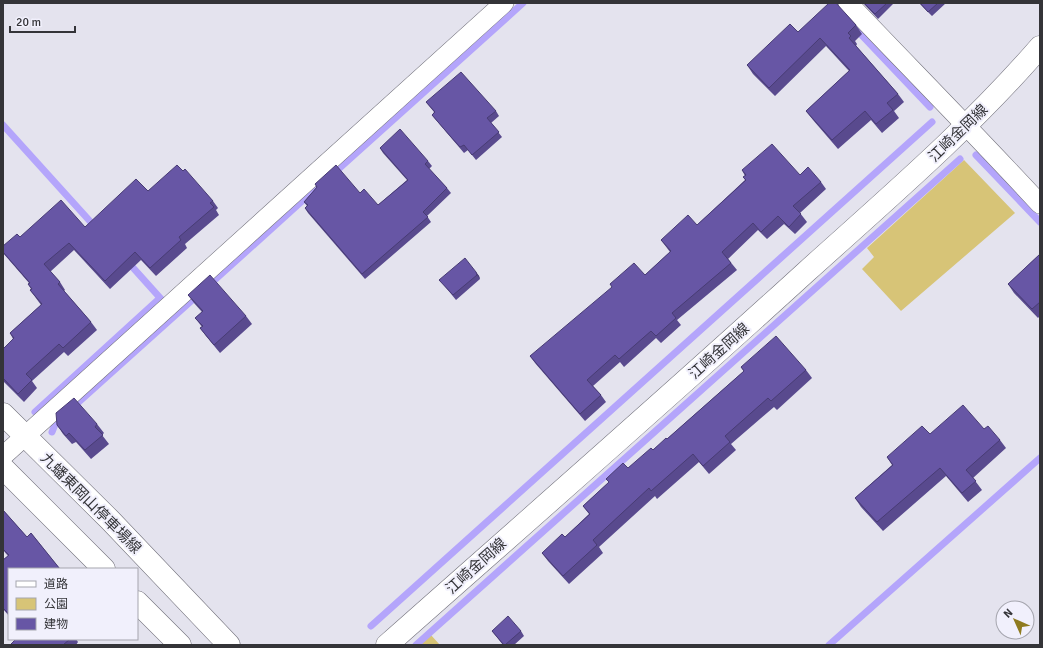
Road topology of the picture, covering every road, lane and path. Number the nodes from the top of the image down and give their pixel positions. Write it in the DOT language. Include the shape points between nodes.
graph roads {
  1 [pos="504,3"];
  2 [pos="848,3"];
  3 [pos="1040,46"];
  4 [pos="967,126"];
  5 [pos="1040,204"];
  6 [pos="3,414"];
  7 [pos="24,436"];
  8 [pos="3,456"];
  9 [pos="3,468"];
  10 [pos="103,568"];
  11 [pos="138,603"];
  12 [pos="180,645"];
  13 [pos="229,645"];
  14 [pos="387,645"];
  1 -- 7 [label="street"];
  2 -- 4 [label="street"];
  3 -- 4 [label="main road, 江崎金岡線"];
  4 -- 5 [label="street"];
  4 -- 14 [label="main road, 江崎金岡線" via="753,321"];
  6 -- 7 [label="main road, 九蟠東岡山停車場線"];
  7 -- 8 [label="street"];
  7 -- 13 [label="main road, 九蟠東岡山停車場線" via="110,520"];
  9 -- 10 [label="main road"];
  11 -- 12 [label="main road"];
}
